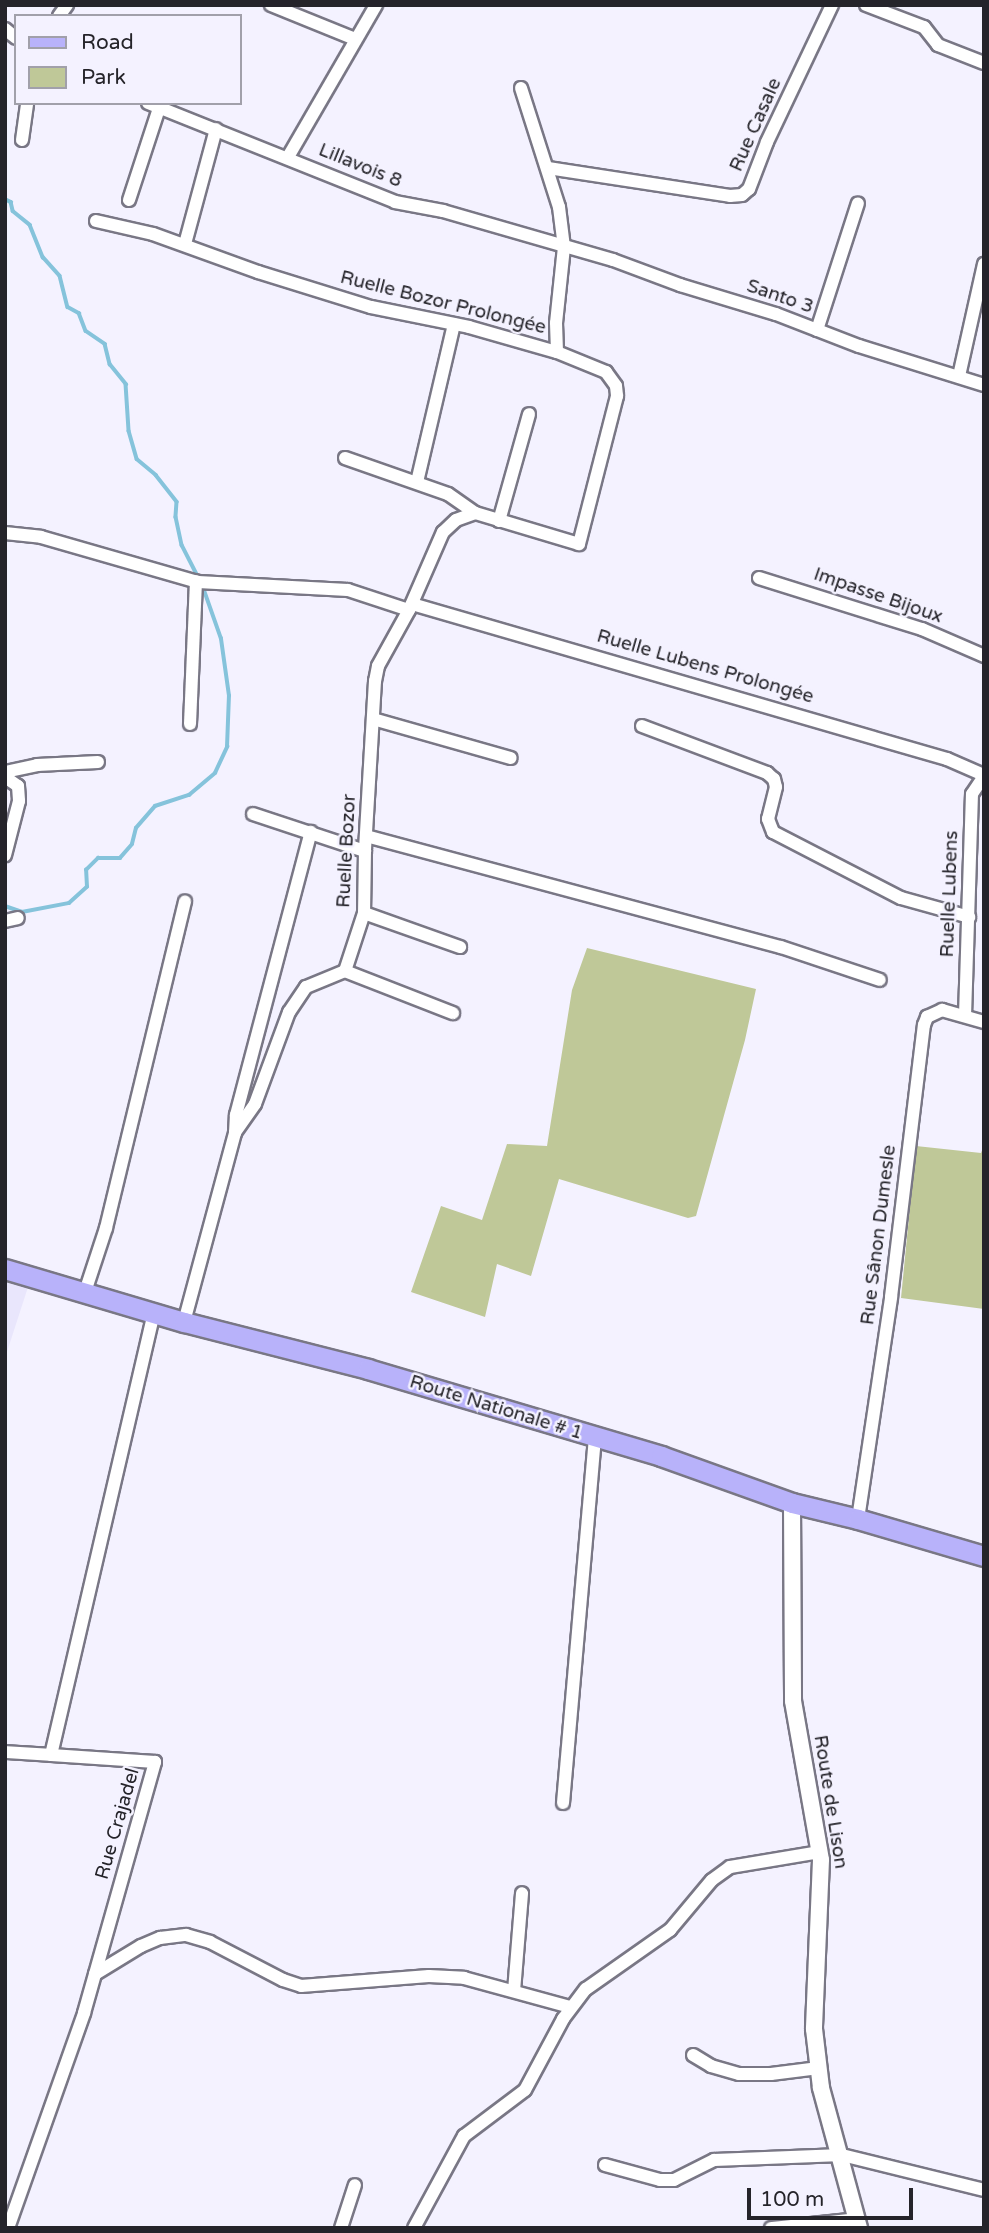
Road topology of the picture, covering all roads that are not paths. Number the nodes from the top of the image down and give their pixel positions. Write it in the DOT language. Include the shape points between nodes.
graph roads {
  1 [pos="271,5"];
  2 [pos="376,5"];
  3 [pos="832,5"];
  4 [pos="866,5"];
  5 [pos="355,39"];
  6 [pos="984,63"];
  7 [pos="521,88"];
  8 [pos="27,105"];
  9 [pos="153,105"];
  10 [pos="216,129"];
  11 [pos="22,140"];
  12 [pos="288,157"];
  13 [pos="548,168"];
  14 [pos="129,200"];
  15 [pos="858,203"];
  16 [pos="96,221"];
  17 [pos="185,244"];
  18 [pos="564,247"];
  19 [pos="984,264"];
  20 [pos="454,324"];
  21 [pos="817,330"];
  22 [pos="557,352"];
  23 [pos="958,376"];
  24 [pos="984,385"];
  25 [pos="529,414"];
  26 [pos="345,458"];
  27 [pos="417,482"];
  28 [pos="475,513"];
  29 [pos="499,521"];
  30 [pos="5,533"];
  31 [pos="759,578"];
  32 [pos="197,581"];
  33 [pos="410,607"];
  34 [pos="984,656"];
  35 [pos="373,719"];
  36 [pos="190,724"];
  37 [pos="642,726"];
  38 [pos="511,758"];
  39 [pos="98,762"];
  40 [pos="26,767"];
  41 [pos="5,775"];
  42 [pos="984,776"];
  43 [pos="18,786"];
  44 [pos="253,814"];
  45 [pos="311,832"];
  46 [pos="366,836"];
  47 [pos="365,851"];
  48 [pos="5,855"];
  49 [pos="185,901"];
  50 [pos="364,913"];
  51 [pos="970,917"];
  52 [pos="460,947"];
  53 [pos="345,971"];
  54 [pos="880,980"];
  55 [pos="453,1013"];
  56 [pos="965,1016"];
  57 [pos="984,1022"];
  58 [pos="235,1133"];
  59 [pos="5,1269"];
  60 [pos="85,1292"];
  61 [pos="154,1313"];
  62 [pos="184,1322"];
  63 [pos="595,1437"];
  64 [pos="792,1503"];
  65 [pos="858,1519"];
  66 [pos="984,1556"];
  67 [pos="5,1752"];
  68 [pos="51,1755"];
  69 [pos="564,1803"];
  70 [pos="820,1852"];
  71 [pos="522,1893"];
  72 [pos="95,1974"];
  73 [pos="514,1991"];
  74 [pos="570,2007"];
  75 [pos="692,2055"];
  76 [pos="819,2068"];
  77 [pos="842,2155"];
  78 [pos="605,2165"];
  79 [pos="355,2185"];
  80 [pos="984,2190"];
  81 [pos="859,2224"];
  82 [pos="8,2228"];
  83 [pos="341,2228"];
  84 [pos="414,2228"];
  85 [pos="771,2228"];
  1 -- 5 [label="street"];
  2 -- 5 [label="street"];
  3 -- 13 [label="street, Rue Casale" via="749,189 742,195"];
  4 -- 6 [label="street" via="925,27 938,45"];
  5 -- 12 [label="street"];
  7 -- 13 [label="street"];
  8 -- 11 [label="street"];
  9 -- 10 [label="street, Lillavois 8"];
  9 -- 14 [label="street"];
  10 -- 12 [label="street, Lillavois 8"];
  10 -- 17 [label="street"];
  12 -- 18 [label="street, Lillavois 8" via="395,202 443,211"];
  13 -- 18 [label="street"];
  15 -- 21 [label="street"];
  16 -- 17 [label="street, Ruelle Bozor Prolongée"];
  17 -- 20 [label="street, Ruelle Bozor Prolongée" via="327,294"];
  18 -- 21 [label="street, Santo 3"];
  18 -- 22 [label="street"];
  19 -- 23 [label="street"];
  20 -- 22 [label="street, Ruelle Bozor Prolongée"];
  20 -- 27 [label="street"];
  21 -- 23 [label="street, Santo 3"];
  22 -- 29 [label="street, Ruelle Bozor Prolongée" via="606,372 616,386 579,544"];
  23 -- 24 [label="street, Santo 3"];
  25 -- 29 [label="street"];
  26 -- 27 [label="street"];
  27 -- 28 [label="street" via="448,494"];
  28 -- 29 [label="street"];
  28 -- 33 [label="street, Ruelle Bozor" via="456,520 443,532"];
  30 -- 32 [label="street, Ruelle Lubens Prolongée" via="41,537"];
  31 -- 34 [label="street, Impasse Bijoux" via="922,629"];
  32 -- 33 [label="street, Ruelle Lubens Prolongée" via="348,590"];
  32 -- 36 [label="street"];
  33 -- 35 [label="street, Ruelle Bozor" via="375,674"];
  33 -- 42 [label="street, Ruelle Lubens Prolongée" via="947,759"];
  35 -- 38 [label="street"];
  35 -- 46 [label="street, Ruelle Bozor"];
  37 -- 51 [label="street" via="774,779 768,819 773,832 901,898"];
  39 -- 40 [label="street"];
  40 -- 41 [label="street"];
  40 -- 43 [label="street"];
  41 -- 43 [label="street"];
  42 -- 51 [label="street, Ruelle Lubens" via="972,794"];
  43 -- 48 [label="street" via="19,801"];
  44 -- 45 [label="street"];
  45 -- 47 [label="street"];
  45 -- 58 [label="street"];
  46 -- 47 [label="street, Ruelle Bozor"];
  46 -- 54 [label="street" via="781,947"];
  47 -- 50 [label="street, Ruelle Bozor"];
  49 -- 60 [label="street" via="106,1228"];
  50 -- 52 [label="street"];
  50 -- 53 [label="street, Ruelle Bozor"];
  51 -- 56 [label="street, Ruelle Lubens"];
  53 -- 55 [label="street"];
  53 -- 58 [label="street" via="306,987 297,997 255,1104"];
  56 -- 57 [label="street, Rue Sânon Dumesle"];
  56 -- 65 [label="street, Rue Sânon Dumesle" via="935,1011 924,1025"];
  58 -- 62 [label="street"];
  59 -- 60 [label="main road, Route Nationale # 1"];
  60 -- 61 [label="main road, Route Nationale # 1"];
  61 -- 62 [label="main road, Route Nationale # 1"];
  61 -- 68 [label="street"];
  62 -- 63 [label="main road, Route Nationale # 1" via="368,1369"];
  63 -- 64 [label="main road, Route Nationale # 1"];
  63 -- 69 [label="street"];
  64 -- 65 [label="main road, Route Nationale # 1"];
  64 -- 70 [label="street, Route de Lison" via="793,1701"];
  65 -- 66 [label="main road, Route Nationale # 1"];
  67 -- 68 [label="street"];
  68 -- 72 [label="street, Rue Crajadel" via="155,1762"];
  70 -- 74 [label="street" via="730,1867 712,1880 670,1930 586,1989"];
  70 -- 76 [label="street, Route de Lison" via="814,2029"];
  71 -- 73 [label="street"];
  72 -- 73 [label="street" via="141,1946 186,1935 210,1942 283,1980 320,1987 429,1976 464,1978"];
  72 -- 82 [label="street, Rue Crajadel" via="44,2134"];
  73 -- 74 [label="street"];
  74 -- 84 [label="street" via="525,2091 464,2136"];
  75 -- 76 [label="street" via="739,2074"];
  76 -- 77 [label="street, Route de Lison"];
  77 -- 78 [label="street" via="714,2160 674,2180"];
  77 -- 80 [label="street"];
  77 -- 81 [label="street, Route de Lison"];
  79 -- 83 [label="street"];
  81 -- 85 [label="street"];
}
